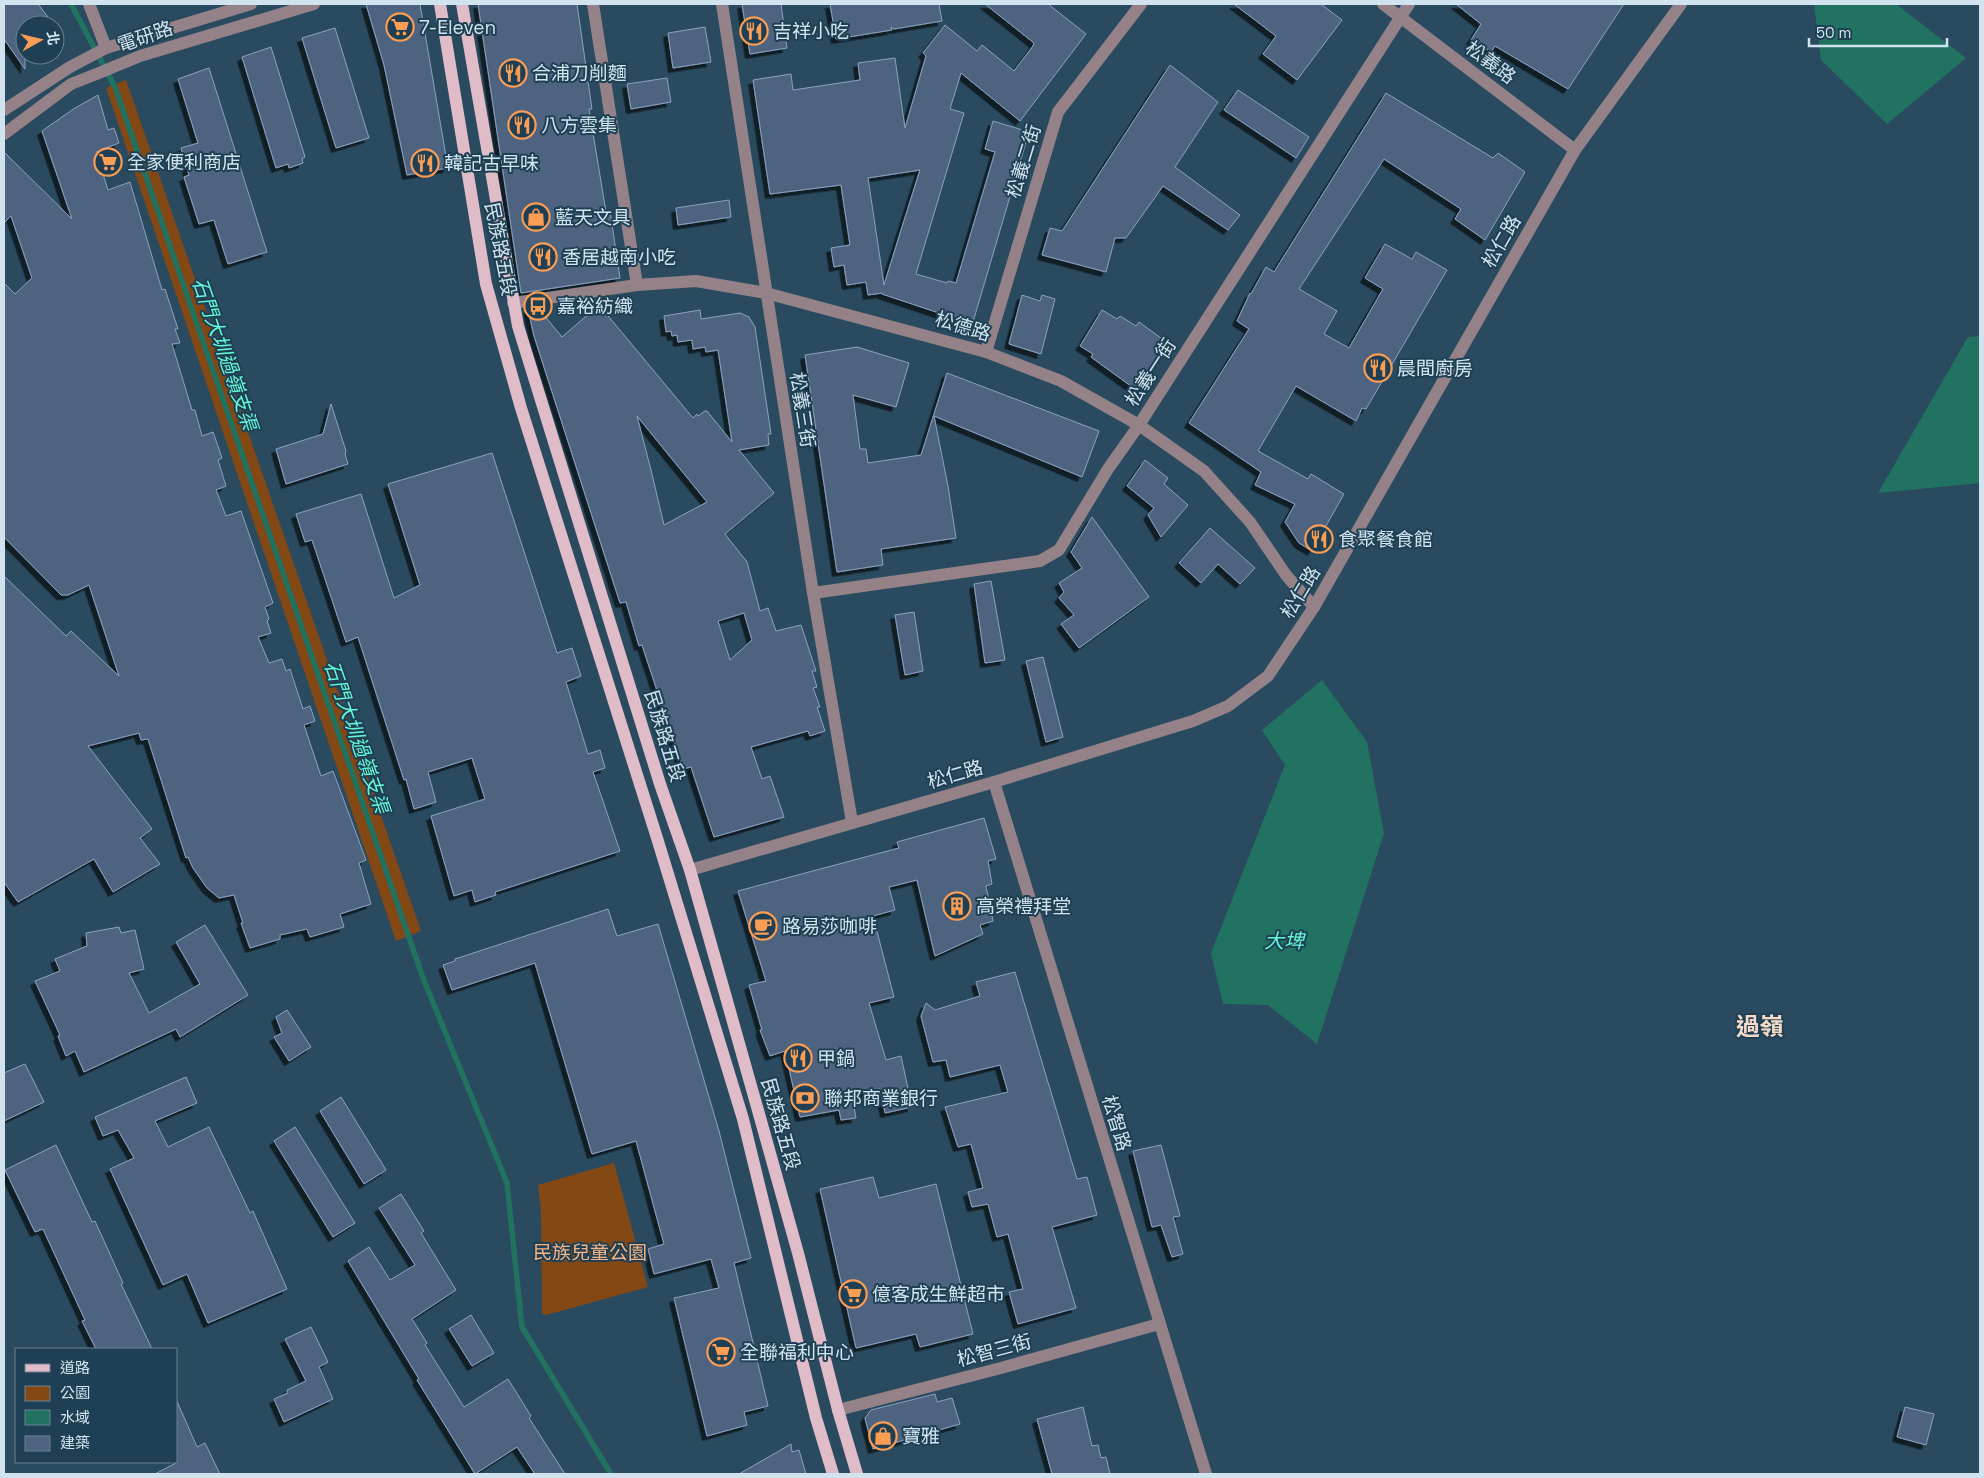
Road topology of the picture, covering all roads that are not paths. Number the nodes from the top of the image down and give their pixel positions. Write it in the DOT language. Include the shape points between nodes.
graph roads {
  1 [pos="88,4"];
  2 [pos="250,4"];
  3 [pos="314,4"];
  4 [pos="440,4"];
  5 [pos="462,4"];
  6 [pos="593,4"];
  7 [pos="722,4"];
  8 [pos="1141,4"];
  9 [pos="1384,4"];
  10 [pos="1409,4"];
  11 [pos="1681,4"];
  12 [pos="1400,16"];
  13 [pos="106,48"];
  14 [pos="4,110"];
  15 [pos="4,134"];
  16 [pos="1575,150"];
  17 [pos="637,285"];
  18 [pos="766,293"];
  19 [pos="513,304"];
  20 [pos="986,352"];
  21 [pos="1139,424"];
  22 [pos="813,594"];
  23 [pos="1314,607"];
  24 [pos="994,782"];
  25 [pos="852,822"];
  26 [pos="690,870"];
  27 [pos="1159,1324"];
  28 [pos="838,1410"];
  29 [pos="833,1474"];
  30 [pos="857,1474"];
  31 [pos="1206,1474"];
  1 -- 13 [label="street"];
  2 -- 13 [label="street, 電研路"];
  3 -- 15 [label="street, 電研路" via="149,53 98,72 71,84"];
  4 -- 29 [label="main road, 民族路五段" via="486,284 521,408 743,1119 816,1418"];
  5 -- 19 [label="main road, 民族路五段"];
  6 -- 17 [label="street"];
  7 -- 18 [label="street, 松義三街"];
  8 -- 20 [label="street, 松義二街" via="1058,112"];
  9 -- 12 [label="street, 松義路"];
  10 -- 12 [label="street, 松義一街"];
  11 -- 16 [label="street, 松仁路"];
  12 -- 16 [label="street, 松義路"];
  12 -- 21 [label="street, 松義一街"];
  13 -- 14 [label="street, 電研路"];
  16 -- 23 [label="street, 松仁路"];
  17 -- 18 [label="street, 松德路" via="696,281"];
  17 -- 19 [label="street, 松德路"];
  18 -- 20 [label="street, 松德路"];
  18 -- 22 [label="street, 松義三街"];
  19 -- 26 [label="main road, 民族路五段" via="660,784"];
  20 -- 21 [label="street, 松德路" via="1061,381"];
  21 -- 22 [label="street, 松義一街" via="1060,550 1040,561"];
  21 -- 23 [label="street, 松德路" via="1204,471 1250,522 1286,575"];
  22 -- 25 [label="street, 松義三街"];
  23 -- 24 [label="street, 松仁路" via="1268,676 1228,706 1192,721"];
  24 -- 25 [label="street, 松仁路"];
  24 -- 27 [label="street, 松智路"];
  25 -- 26 [label="street, 松仁路"];
  26 -- 28 [label="main road, 民族路五段" via="795,1243"];
  27 -- 28 [label="street, 松智三街"];
  27 -- 31 [label="street, 松智路"];
  28 -- 30 [label="main road, 民族路五段"];
}
